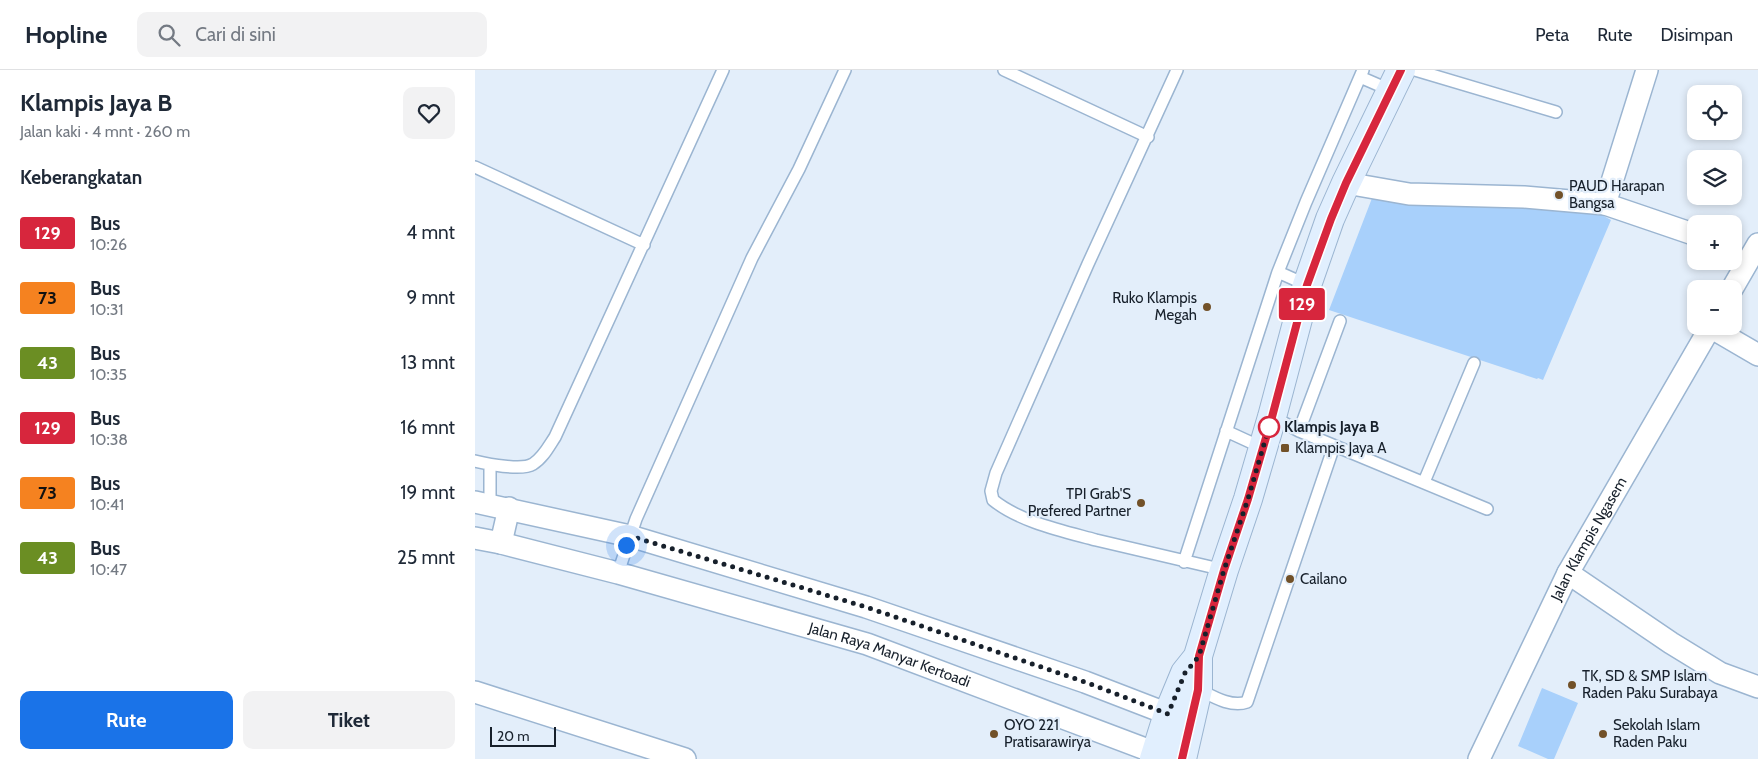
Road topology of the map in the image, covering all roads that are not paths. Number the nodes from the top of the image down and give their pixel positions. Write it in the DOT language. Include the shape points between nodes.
graph roads {
  1 [pos="723,70"];
  2 [pos="845,70"];
  3 [pos="1003,70"];
  4 [pos="1177,70"];
  5 [pos="1415,70"];
  6 [pos="1647,70"];
  7 [pos="1362,73"];
  8 [pos="1395,80"];
  9 [pos="1556,112"];
  10 [pos="1147,137"];
  11 [pos="475,167"];
  12 [pos="1346,183"];
  13 [pos="1605,204"];
  14 [pos="1687,232"];
  15 [pos="644,244"];
  16 [pos="1748,249"];
  17 [pos="1278,272"];
  18 [pos="1736,280"];
  19 [pos="1307,285"];
  20 [pos="1340,321"];
  21 [pos="1706,335"];
  22 [pos="1724,335"];
  23 [pos="1758,355"];
  24 [pos="1474,363"];
  25 [pos="1272,417"];
  26 [pos="1226,431"];
  27 [pos="1299,431"];
  28 [pos="1334,446"];
  29 [pos="1263,448"];
  30 [pos="475,461"];
  31 [pos="490,465"];
  32 [pos="1424,482"];
  33 [pos="1487,508"];
  34 [pos="497,519"];
  35 [pos="475,538"];
  36 [pos="628,541"];
  37 [pos="1184,562"];
  38 [pos="619,569"];
  39 [pos="1224,570"];
  40 [pos="1568,573"];
  41 [pos="1199,656"];
  42 [pos="1758,687"];
  43 [pos="1198,690"];
  44 [pos="475,692"];
  45 [pos="1169,742"];
  46 [pos="685,759"];
  47 [pos="1479,759"];
  1 -- 15 [label="lane"];
  2 -- 36 [label="lane" via="799,169 752,258"];
  3 -- 10 [label="lane"];
  4 -- 10 [label="lane"];
  5 -- 9 [label="lane"];
  6 -- 13 [label="street"];
  7 -- 8 [label="lane"];
  7 -- 17 [label="lane"];
  8 -- 12 [label="main road"];
  10 -- 37 [label="lane" via="1083,273 991,491 993,500 1001,507 1020,516 1063,531"];
  11 -- 15 [label="lane"];
  12 -- 13 [label="street" via="1409,194 1524,197"];
  12 -- 19 [label="main road"];
  13 -- 14 [label="street"];
  15 -- 31 [label="lane" via="555,436 543,455 532,465"];
  16 -- 18 [label="street"];
  17 -- 19 [label="lane"];
  17 -- 26 [label="lane"];
  19 -- 25 [label="main road"];
  20 -- 27 [label="lane"];
  21 -- 40 [label="street, Jalan Klampis Ngasem"];
  22 -- 23 [label="street"];
  24 -- 32 [label="lane"];
  25 -- 27 [label="lane"];
  25 -- 29 [label="main road"];
  26 -- 29 [label="lane"];
  26 -- 37 [label="lane"];
  27 -- 28 [label="lane"];
  28 -- 32 [label="lane"];
  28 -- 43 [label="lane" via="1247,702 1230,703"];
  29 -- 39 [label="main road"];
  30 -- 31 [label="lane"];
  31 -- 34 [label="lane"];
  32 -- 33 [label="lane"];
  34 -- 35 [label="street, Jalan Raya Manyar Kertoadi"];
  34 -- 36 [label="street, Jalan Raya Manyar Kertoadi"];
  34 -- 38 [label="street, Jalan Raya Manyar Kertoadi"];
  36 -- 38 [label="lane"];
  36 -- 45 [label="street, Jalan Raya Manyar Kertoadi" via="866,607 1085,682"];
  37 -- 39 [label="lane"];
  38 -- 45 [label="street, Jalan Raya Manyar Kertoadi" via="867,644"];
  39 -- 41 [label="main road"];
  40 -- 42 [label="street" via="1720,674"];
  40 -- 47 [label="street, Jalan Klampis Ngasem"];
  41 -- 43 [label="main road"];
  41 -- 45 [label="main road" via="1185,673"];
  43 -- 45 [label="main road"];
  44 -- 46 [label="street"];
}
